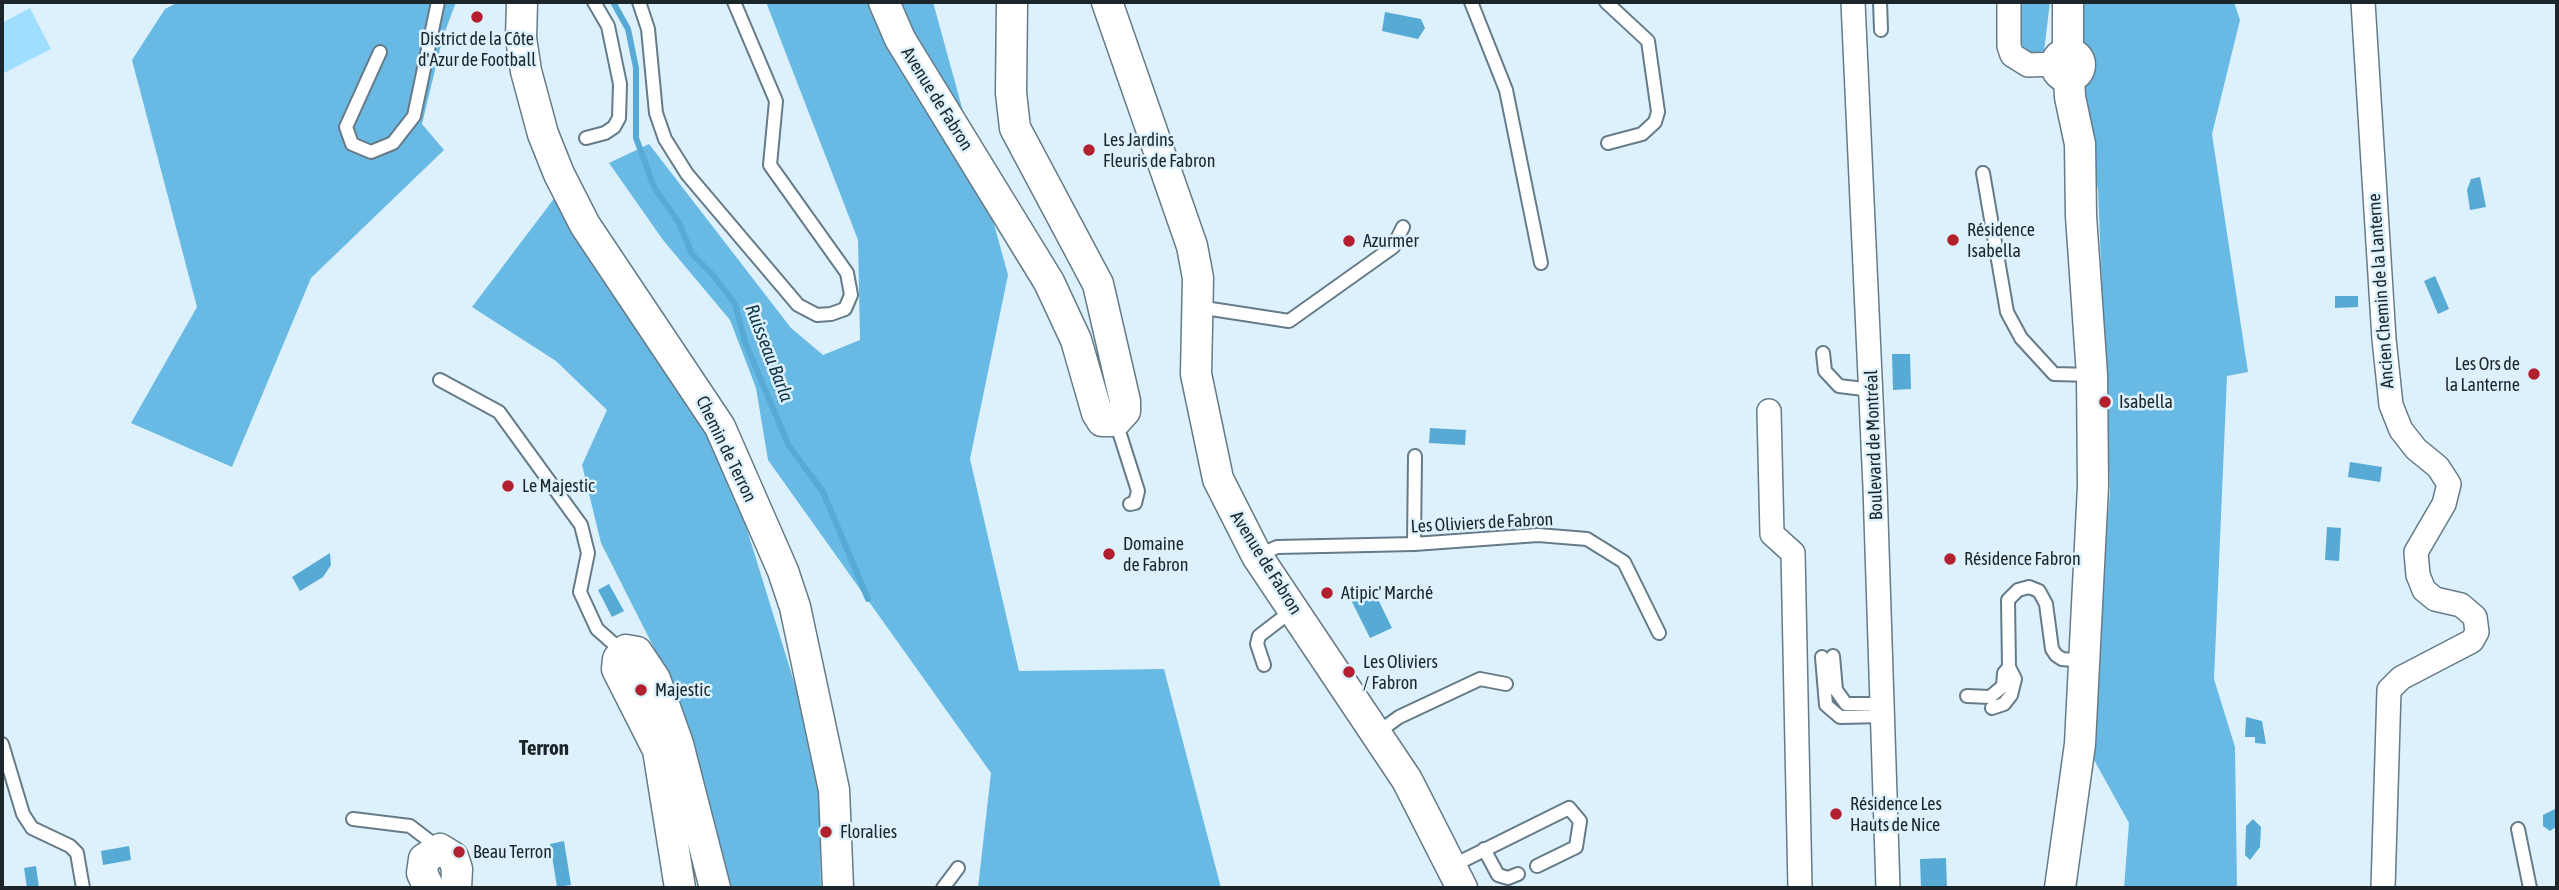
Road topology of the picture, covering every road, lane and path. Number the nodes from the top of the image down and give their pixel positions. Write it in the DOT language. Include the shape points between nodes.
graph roads {
  1 [pos="438,2"];
  2 [pos="522,2"];
  3 [pos="594,2"];
  4 [pos="639,2"];
  5 [pos="734,2"];
  6 [pos="884,2"];
  7 [pos="1012,2"];
  8 [pos="1107,2"];
  9 [pos="1471,2"];
  10 [pos="1606,2"];
  11 [pos="1853,2"];
  12 [pos="1880,2"];
  13 [pos="2009,2"];
  14 [pos="2068,2"];
  15 [pos="2362,2"];
  16 [pos="1881,30"];
  17 [pos="380,52"];
  18 [pos="2065,65"];
  19 [pos="586,138"];
  20 [pos="1608,143"];
  21 [pos="1983,173"];
  22 [pos="1403,228"];
  23 [pos="1541,263"];
  24 [pos="1198,307"];
  25 [pos="1824,354"];
  26 [pos="2092,375"];
  27 [pos="440,380"];
  28 [pos="1871,390"];
  29 [pos="1769,411"];
  30 [pos="1116,421"];
  31 [pos="1415,456"];
  32 [pos="1130,504"];
  33 [pos="1414,544"];
  34 [pos="1257,556"];
  35 [pos="1294,609"];
  36 [pos="1659,633"];
  37 [pos="622,652"];
  38 [pos="1828,656"];
  39 [pos="2083,661"];
  40 [pos="1264,665"];
  41 [pos="2009,667"];
  42 [pos="1506,684"];
  43 [pos="1967,696"];
  44 [pos="1992,708"];
  45 [pos="1884,710"];
  46 [pos="1377,733"];
  47 [pos="2,744"];
  48 [pos="353,819"];
  49 [pos="2518,829"];
  50 [pos="440,849"];
  51 [pos="1484,849"];
  52 [pos="1537,866"];
  53 [pos="958,868"];
  54 [pos="1518,874"];
  55 [pos="1457,877"];
  56 [pos="83,888"];
  57 [pos="429,888"];
  58 [pos="456,888"];
  59 [pos="680,888"];
  60 [pos="715,888"];
  61 [pos="839,888"];
  62 [pos="943,888"];
  63 [pos="1800,888"];
  64 [pos="1888,888"];
  65 [pos="2060,888"];
  66 [pos="2383,888"];
  67 [pos="2530,888"];
  1 -- 17 [label="lane" via="414,116 393,143 371,152 352,144 346,127"];
  2 -- 61 [label="street, Chemin de Terron" via="526,71 559,174 585,225 720,427 783,571 795,607 834,790"];
  3 -- 19 [label="lane" via="608,26 618,73 619,118 614,127"];
  4 -- 5 [label="lane" via="648,29 656,113 664,139 687,174 798,305 817,315 831,314 845,309 851,295 847,273 770,166 776,101"];
  6 -- 30 [label="street, Avenue de Fabron" via="900,39 1049,282 1076,340 1097,413 1102,421"];
  7 -- 30 [label="street" via="1015,128 1098,284 1125,401 1125,411"];
  8 -- 24 [label="street, Avenue de Fabron" via="1192,246"];
  9 -- 23 [label="lane" via="1507,90"];
  10 -- 20 [label="lane" via="1648,41 1658,112 1642,134"];
  11 -- 28 [label="street, Boulevard de Montréal"];
  12 -- 16 [label="lane"];
  13 -- 18 [label="street" via="2012,55 2028,65"];
  14 -- 18 [label="street"];
  15 -- 66 [label="street, Ancien Chemin de la Lanterne" via="2391,405 2401,430 2449,484 2444,504 2416,552 2418,575 2424,590 2435,599 2461,605 2474,617 2477,632 2472,641 2401,678 2389,690"];
  18 -- 26 [label="street" via="2080,144"];
  21 -- 26 [label="lane" via="2007,312 2021,338 2054,374"];
  22 -- 24 [label="lane" via="1393,247 1289,321"];
  24 -- 34 [label="street, Avenue de Fabron" via="1196,374 1203,421 1218,479"];
  25 -- 28 [label="lane" via="1825,371 1839,386"];
  26 -- 39 [label="street" via="2093,486"];
  27 -- 37 [label="lane" via="499,412 582,525 588,554 580,592 597,629"];
  28 -- 45 [label="street, Boulevard de Montréal"];
  29 -- 63 [label="street" via="1772,534 1793,553"];
  30 -- 32 [label="lane" via="1138,491 1135,503"];
  31 -- 33 [label="lane"];
  33 -- 34 [label="lane, Les Oliviers de Fabron" via="1278,547"];
  33 -- 36 [label="lane, Les Oliviers de Fabron" via="1538,535 1587,539 1624,562"];
  34 -- 35 [label="street, Avenue de Fabron"];
  35 -- 40 [label="lane" via="1259,636"];
  35 -- 46 [label="street, Avenue de Fabron"];
  37 -- 59 [label="street" via="617,669 650,732 663,770"];
  37 -- 60 [label="street" via="637,652 655,679 678,744"];
  38 -- 45 [label="lane" via="1836,690 1846,704"];
  39 -- 41 [label="lane" via="2062,659 2052,649 2046,604 2039,591 2029,587 2008,600"];
  39 -- 65 [label="street" via="2080,744"];
  41 -- 43 [label="lane" via="1998,693"];
  41 -- 44 [label="lane" via="2015,679 2011,695"];
  42 -- 46 [label="lane" via="1480,679"];
  45 -- 64 [label="street, Boulevard de Montréal"];
  46 -- 55 [label="street, Avenue de Fabron"];
  47 -- 56 [label="lane" via="23,814 32,828 77,853"];
  48 -- 50 [label="lane" via="410,826"];
  49 -- 67 [label="lane"];
  50 -- 57 [label="street" via="424,859 422,873"];
  50 -- 58 [label="street" via="453,858"];
  51 -- 52 [label="lane" via="1569,808 1580,821 1576,848"];
  51 -- 54 [label="lane" via="1498,875"];
  51 -- 55 [label="lane"];
  53 -- 62 [label="lane"];
}
